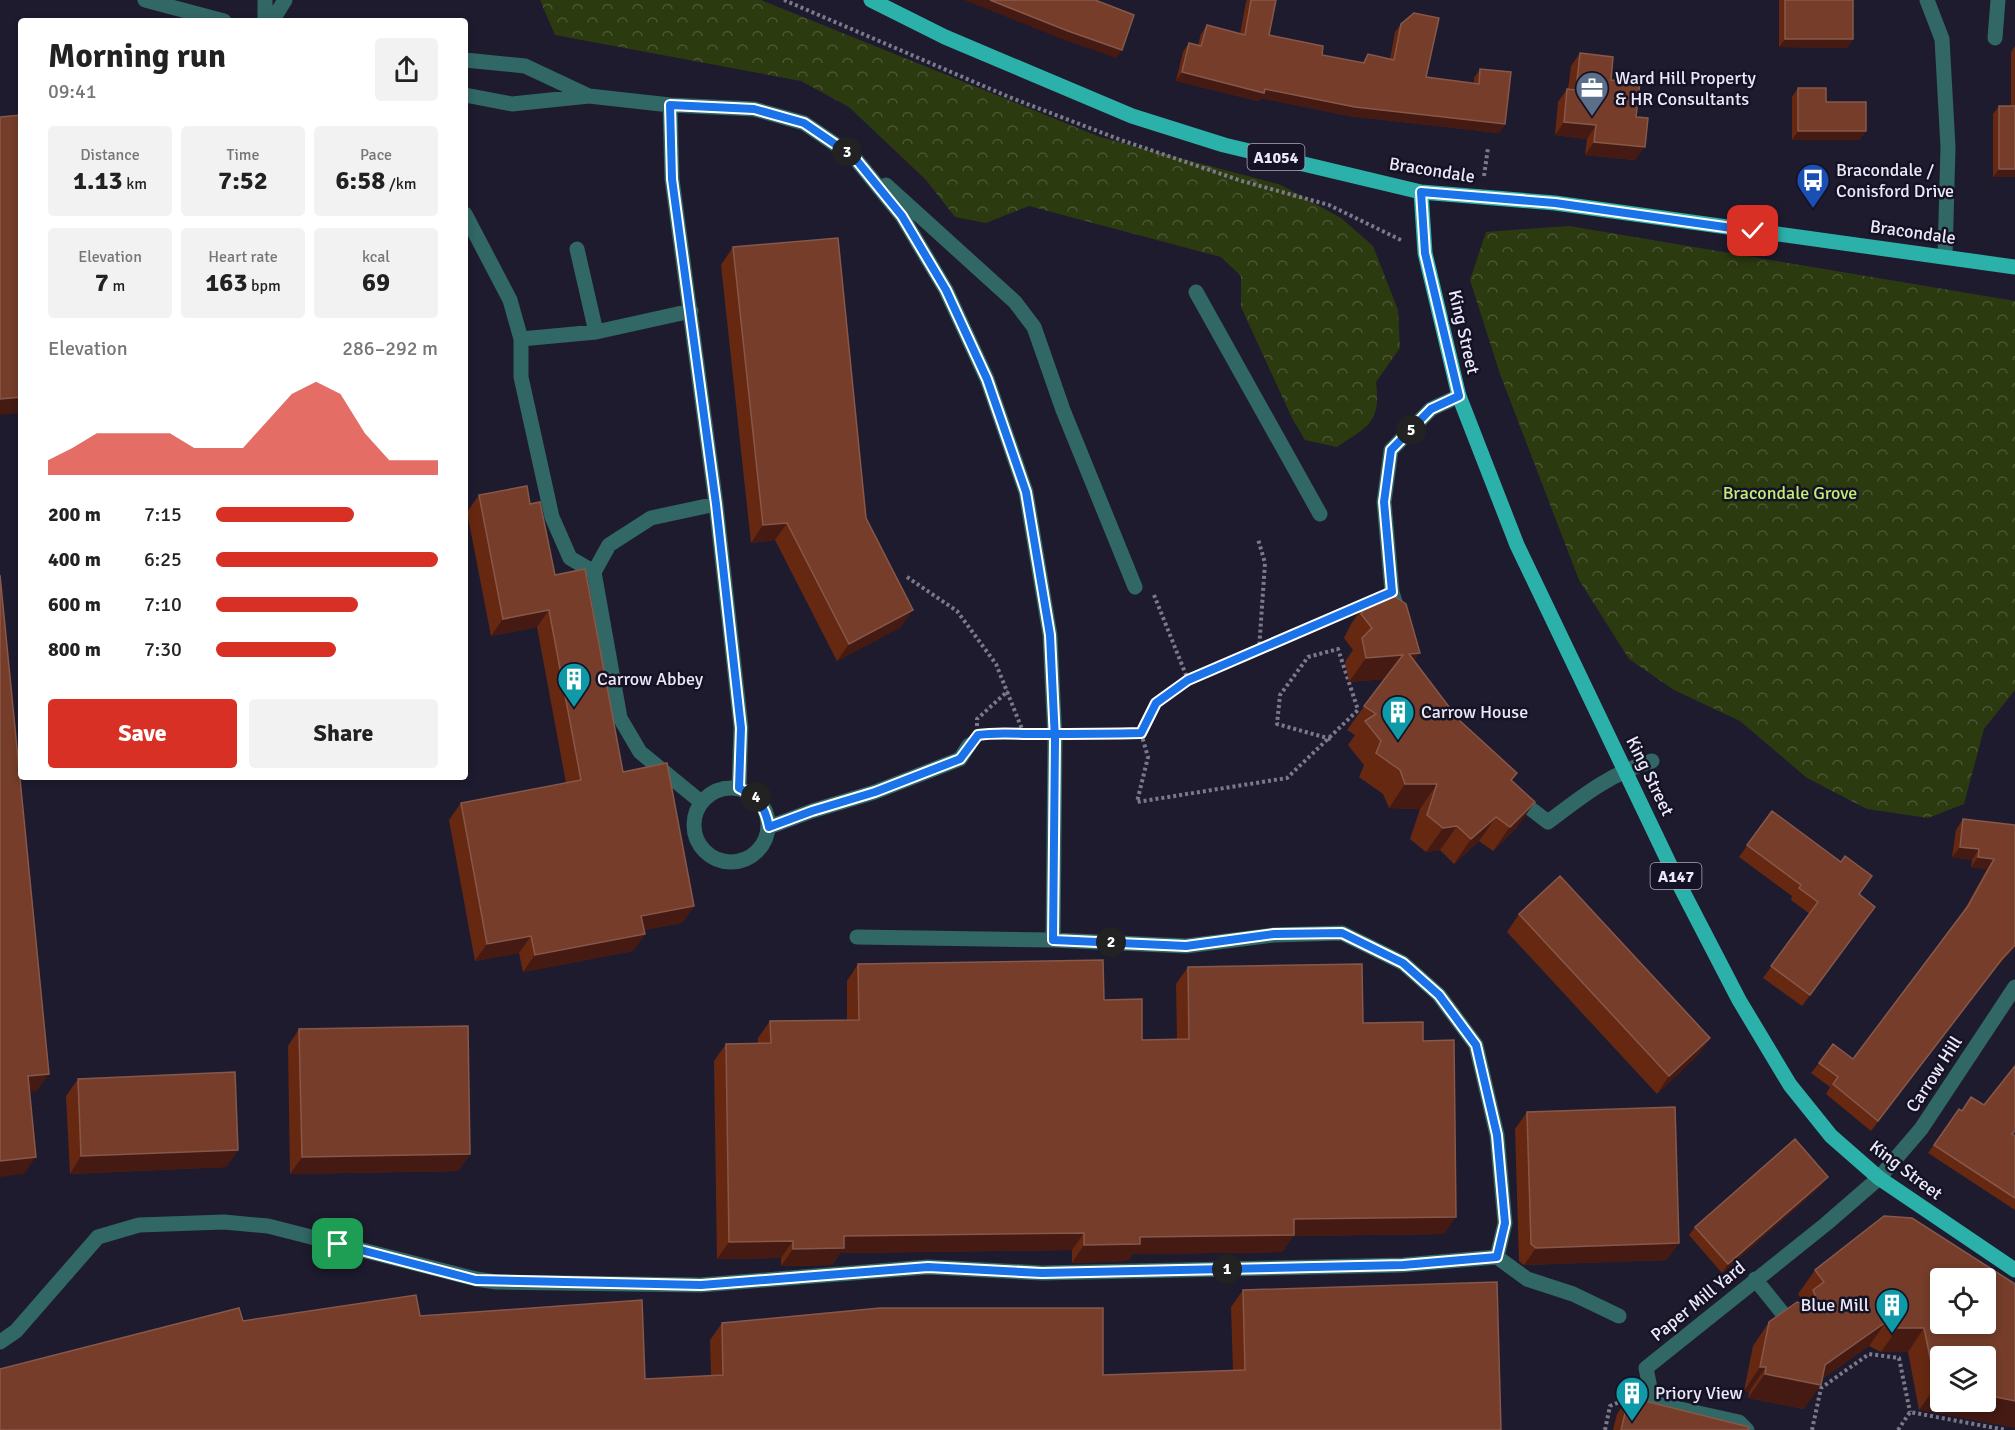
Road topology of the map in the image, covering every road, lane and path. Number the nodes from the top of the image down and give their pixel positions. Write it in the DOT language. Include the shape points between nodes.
graph roads {
  1 [pos="145,0"];
  2 [pos="264,0"];
  3 [pos="274,0"];
  4 [pos="285,0"];
  5 [pos="871,0"];
  6 [pos="1927,0"];
  7 [pos="1998,0"];
  8 [pos="165,2"];
  9 [pos="215,18"];
  10 [pos="268,18"];
  11 [pos="270,18"];
  12 [pos="271,18"];
  13 [pos="1995,38"];
  14 [pos="468,60"];
  15 [pos="468,96"];
  16 [pos="589,96"];
  17 [pos="670,105"];
  18 [pos="854,157"];
  19 [pos="1421,192"];
  20 [pos="468,220"];
  21 [pos="577,249"];
  22 [pos="1946,256"];
  23 [pos="2015,267"];
  24 [pos="1196,292"];
  25 [pos="691,311"];
  26 [pos="596,332"];
  27 [pos="521,339"];
  28 [pos="1459,396"];
  29 [pos="716,504"];
  30 [pos="1320,514"];
  31 [pos="1257,539"];
  32 [pos="594,572"];
  33 [pos="907,577"];
  34 [pos="1135,587"];
  35 [pos="1392,592"];
  36 [pos="1153,593"];
  37 [pos="1404,633"];
  38 [pos="1259,651"];
  39 [pos="1188,680"];
  40 [pos="1008,691"];
  41 [pos="1141,733"];
  42 [pos="1024,734"];
  43 [pos="1331,739"];
  44 [pos="969,745"];
  45 [pos="1652,760"];
  46 [pos="1625,769"];
  47 [pos="1501,783"];
  48 [pos="739,788"];
  49 [pos="701,802"];
  50 [pos="769,827"];
  51 [pos="857,937"];
  52 [pos="1053,940"];
  53 [pos="2015,987"];
  54 [pos="1879,1178"];
  55 [pos="1497,1257"];
  56 [pos="2015,1270"];
  57 [pos="1755,1279"];
  58 [pos="1619,1316"];
  59 [pos="1788,1320"];
  60 [pos="0,1341"];
  61 [pos="1650,1389"];
  62 [pos="1910,1412"];
  63 [pos="1605,1430"];
  64 [pos="1747,1430"];
  65 [pos="1812,1430"];
  66 [pos="1898,1430"];
  67 [pos="2006,1430"];
  1 -- 8 [label="street"];
  2 -- 10 [label="street"];
  3 -- 11 [label="street"];
  4 -- 12 [label="street"];
  5 -- 19 [label="main road, Bracondale / A1054" via="945,37 1132,116 1224,145"];
  6 -- 22 [label="street" via="1942,39 1948,147"];
  7 -- 13 [label="street"];
  8 -- 9 [label="street"];
  14 -- 16 [label="street" via="525,66"];
  15 -- 16 [label="street" via="512,104"];
  16 -- 17 [label="street"];
  17 -- 18 [label="street" via="754,109 804,123"];
  17 -- 25 [label="street" via="672,179"];
  18 -- 34 [label="street" via="1015,302 1034,327 1062,410"];
  18 -- 52 [label="street" via="902,216 946,290 987,379 1026,492 1050,635 1055,740"];
  19 -- 22 [label="main road, Bracondale" via="1555,203"];
  19 -- 28 [label="main road, King Street / A147" via="1425,253"];
  20 -- 27 [label="street" via="510,300"];
  21 -- 26 [label="street"];
  22 -- 23 [label="main road, Bracondale"];
  24 -- 30 [label="street"];
  25 -- 26 [label="street"];
  25 -- 29 [label="street"];
  26 -- 27 [label="street"];
  27 -- 32 [label="street" via="521,377 552,517 570,558"];
  28 -- 35 [label="street" via="1431,409 1391,450 1384,502"];
  28 -- 46 [label="main road, King Street / A147" via="1517,544"];
  29 -- 32 [label="street" via="651,518 609,545"];
  29 -- 48 [label="street" via="741,728"];
  31 -- 38 [label="path" via="1265,563"];
  32 -- 49 [label="street" via="620,718 640,752"];
  33 -- 40 [label="path" via="957,611 996,664"];
  35 -- 37 [label="street"];
  35 -- 38 [label="path"];
  36 -- 39 [label="path"];
  38 -- 39 [label="path"];
  39 -- 41 [label="path" via="1156,703"];
  40 -- 42 [label="path"];
  40 -- 42 [label="path" via="977,719 978,735"];
  41 -- 42 [label="path, bridge"];
  41 -- 43 [label="path" via="1148,757 1137,802 1287,778"];
  43 -- 43 [label="path" via="1277,724 1280,695 1308,657 1338,649 1358,710"];
  44 -- 50 [label="street" via="960,759"];
  45 -- 46 [label="street"];
  46 -- 47 [label="street" via="1596,785 1548,822"];
  46 -- 54 [label="main road, King Street / A147" via="1739,1000 1790,1084 1831,1136"];
  48 -- 49 [label="street" via="718,790"];
  48 -- 50 [label="street" via="755,795 766,810"];
  49 -- 50 [label="street" via="695,814 694,832 700,847 711,857 726,862 743,861 764,844"];
  51 -- 52 [label="street"];
  52 -- 55 [label="street" via="1186,946 1274,934 1342,933 1403,963 1439,995 1476,1045 1497,1135 1505,1223"];
  53 -- 54 [label="street, Carrow Hill" via="1921,1130"];
  54 -- 56 [label="main road, King Street / A147"];
  54 -- 57 [label="street, Paper Mill Yard"];
  55 -- 58 [label="street" via="1527,1279 1574,1294"];
  55 -- 60 [label="street" via="1403,1265 1054,1272 928,1267 701,1285 496,1282 268,1226 224,1221 139,1225 98,1237 16,1331"];
  57 -- 59 [label="street"];
  57 -- 61 [label="street, Paper Mill Yard" via="1647,1368"];
  61 -- 63 [label="path" via="1610,1406"];
  61 -- 64 [label="street" via="1653,1403 1739,1422"];
  62 -- 65 [label="path" via="1899,1358 1869,1354 1821,1388"];
  62 -- 66 [label="path"];
  62 -- 67 [label="path"];
}
